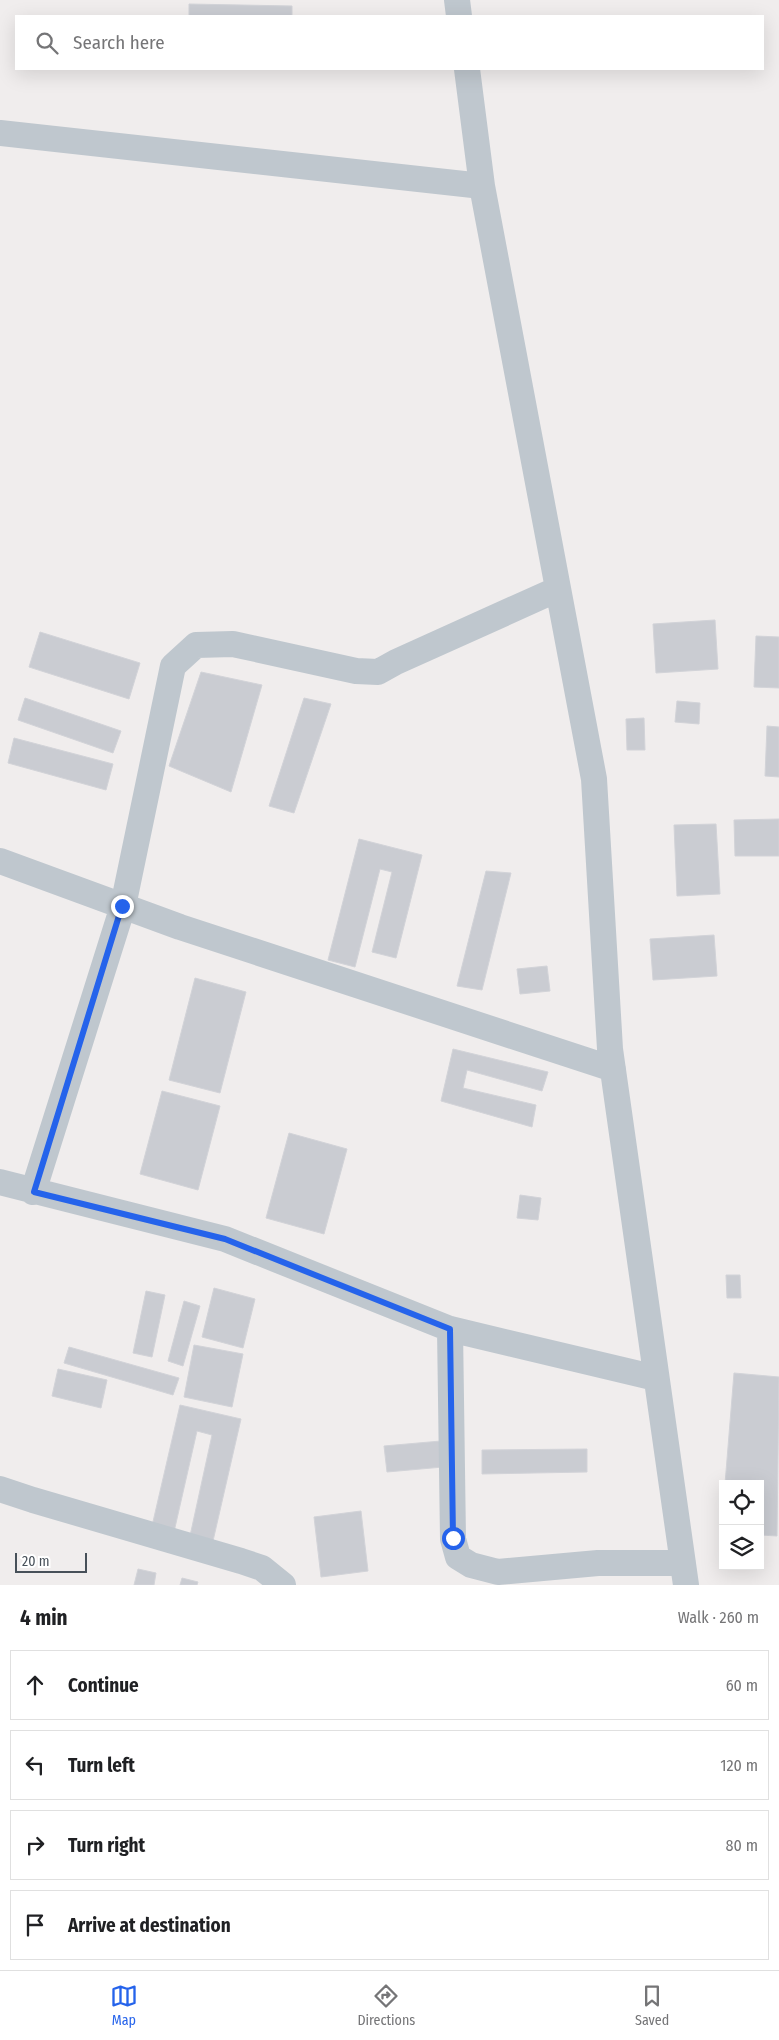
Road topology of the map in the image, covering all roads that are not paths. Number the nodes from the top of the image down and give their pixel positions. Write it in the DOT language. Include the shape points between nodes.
graph roads {
  1 [pos="457,0"];
  2 [pos="459,15"];
  3 [pos="467,70"];
  4 [pos="0,133"];
  5 [pos="482,186"];
  6 [pos="558,589"];
  7 [pos="0,861"];
  8 [pos="122,906"];
  9 [pos="613,1069"];
  10 [pos="0,1182"];
  11 [pos="34,1192"];
  12 [pos="450,1329"];
  13 [pos="656,1378"];
  14 [pos="0,1489"];
  15 [pos="684,1574"];
  16 [pos="283,1585"];
  1 -- 2 [label="street"];
  3 -- 5 [label="street"];
  4 -- 5 [label="street"];
  5 -- 6 [label="street"];
  6 -- 8 [label="street" via="378,672 356,672 233,644 196,645 173,666"];
  6 -- 9 [label="street" via="594,779"];
  7 -- 8 [label="street"];
  8 -- 9 [label="street"];
  8 -- 11 [label="street"];
  9 -- 13 [label="street"];
  10 -- 11 [label="street"];
  11 -- 12 [label="street" via="225,1239"];
  12 -- 13 [label="street"];
  12 -- 15 [label="street" via="453,1538 458,1557 471,1565 498,1572 598,1564"];
  13 -- 15 [label="street"];
  14 -- 16 [label="street" via="262,1568"];
}
